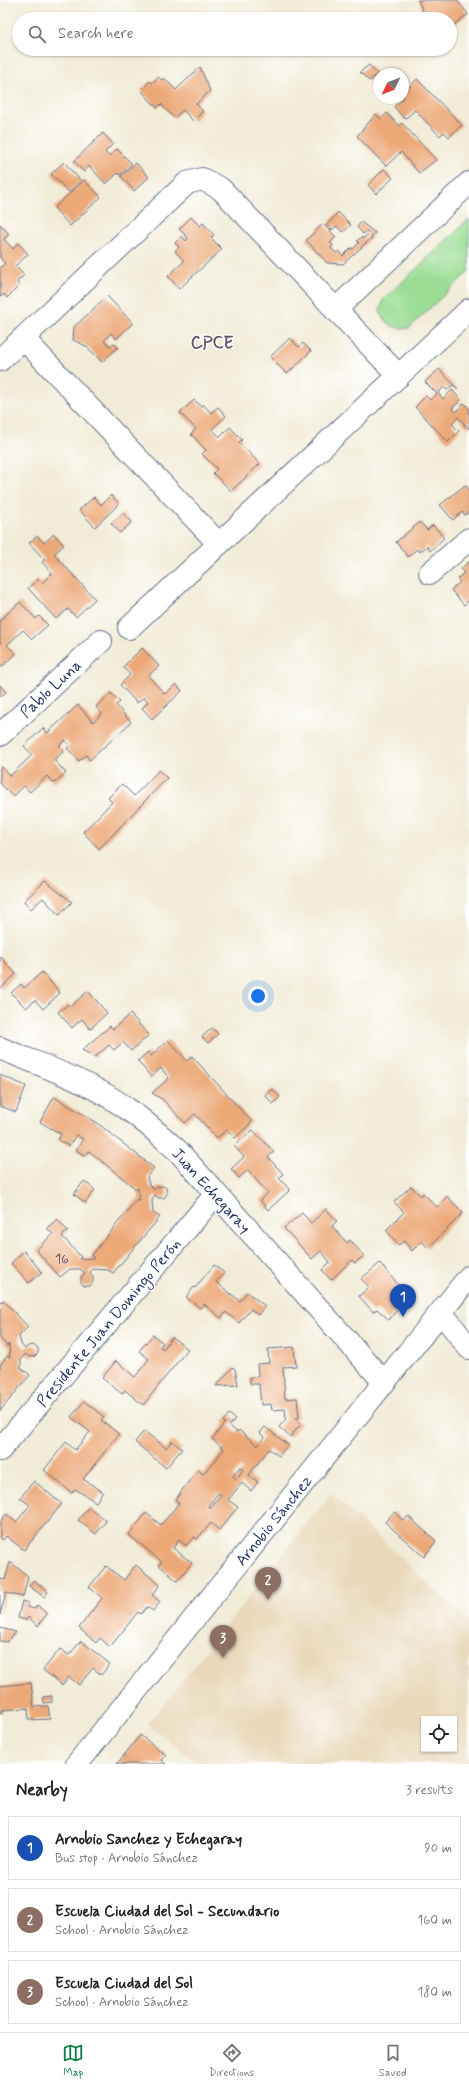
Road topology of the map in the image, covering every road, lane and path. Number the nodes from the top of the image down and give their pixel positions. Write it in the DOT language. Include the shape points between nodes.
graph roads {
  1 [pos="469,183"];
  2 [pos="334,310"];
  3 [pos="469,310"];
  4 [pos="23,338"];
  5 [pos="0,360"];
  6 [pos="398,376"];
  7 [pos="469,539"];
  8 [pos="218,544"];
  9 [pos="430,573"];
  10 [pos="129,628"];
  11 [pos="101,642"];
  12 [pos="0,735"];
  13 [pos="0,1048"];
  14 [pos="216,1194"];
  15 [pos="469,1277"];
  16 [pos="441,1312"];
  17 [pos="469,1348"];
  18 [pos="384,1382"];
  19 [pos="0,1450"];
  20 [pos="77,1764"];
  1 -- 2 [label="street"];
  2 -- 4 [label="street" via="221,188 202,178 187,183"];
  2 -- 6 [label="street"];
  3 -- 6 [label="street"];
  4 -- 5 [label="street"];
  4 -- 8 [label="street"];
  6 -- 8 [label="street"];
  7 -- 9 [label="street"];
  8 -- 10 [label="street"];
  11 -- 12 [label="street, Pablo Luna"];
  13 -- 14 [label="street, Juan Echegaray" via="61,1074 126,1108 178,1151"];
  14 -- 18 [label="street, Juan Echegaray"];
  14 -- 19 [label="street, Presidente Juan Domingo Perón"];
  15 -- 16 [label="street, Arnobio Sánchez"];
  16 -- 17 [label="street"];
  16 -- 18 [label="street, Arnobio Sánchez"];
  18 -- 20 [label="street, Arnobio Sánchez"];
}
